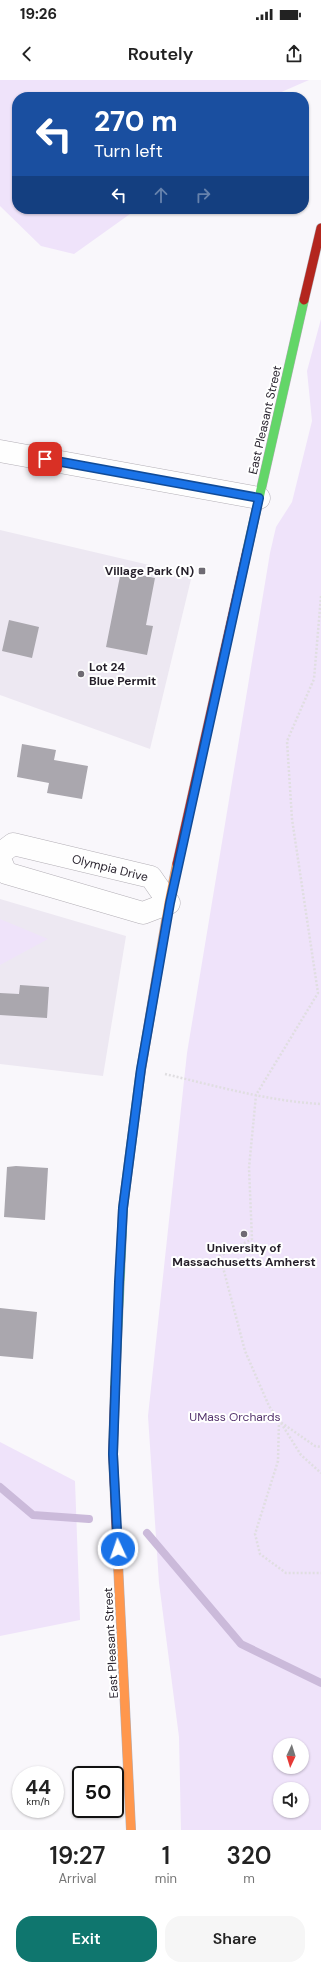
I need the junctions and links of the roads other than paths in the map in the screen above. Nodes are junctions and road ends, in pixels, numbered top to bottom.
1 (321, 228) edge
2 (0, 450) edge
3 (259, 498) junction
4 (0, 854) edge
5 (0, 859) edge
6 (170, 903) junction
7 (132, 1830) edge

1 - 3 main road, East Pleasant Street
2 - 3 street
3 - 6 main road, East Pleasant Street
4 - 6 street, Olympia Drive
5 - 6 street
6 - 7 main road, East Pleasant Street

